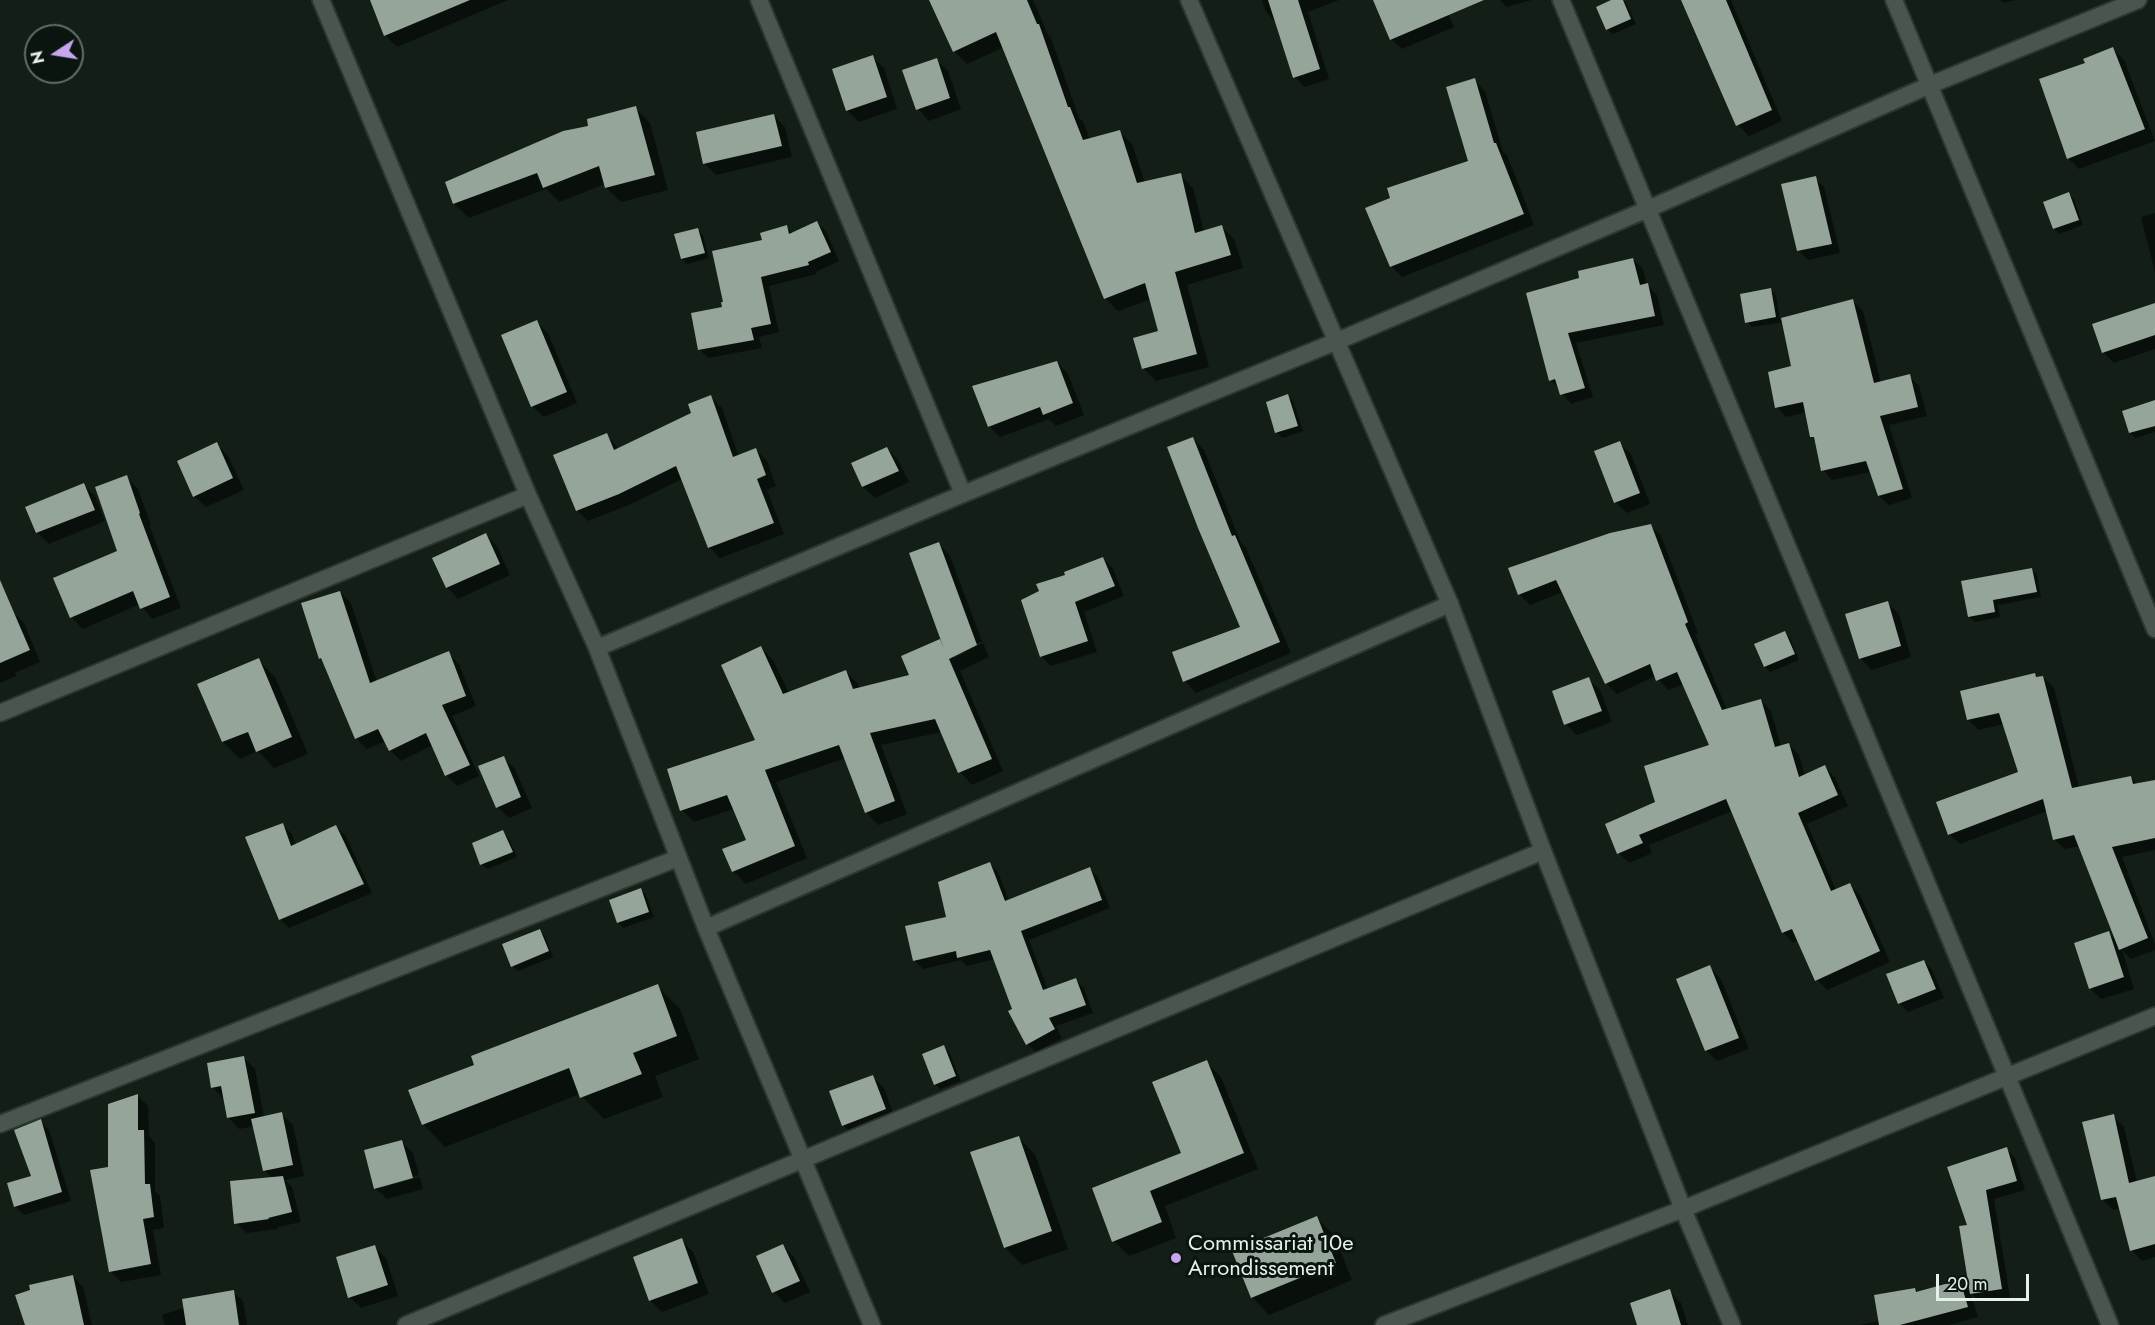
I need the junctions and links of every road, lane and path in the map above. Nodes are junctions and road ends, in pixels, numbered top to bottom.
1 (321, 0) edge
2 (759, 0) edge
3 (1190, 0) edge
4 (1560, 0) edge
5 (1894, 0) edge
6 (2138, 0) edge
7 (1930, 85) junction
8 (1648, 209) junction
9 (1335, 342) junction
10 (963, 494) junction
11 (528, 495) junction
12 (1450, 604) junction
13 (2155, 629) edge
14 (597, 648) junction
15 (0, 713) edge
16 (1543, 851) junction
17 (678, 858) junction
18 (706, 928) junction
19 (2155, 1016) edge
20 (2008, 1077) junction
21 (0, 1124) edge
22 (804, 1160) junction
23 (1683, 1209) junction
24 (406, 1325) edge
25 (872, 1325) edge
26 (1384, 1325) edge
27 (1732, 1325) edge
28 (2110, 1325) edge

1 - 11 street
2 - 10 street
3 - 9 street
4 - 8 street
5 - 7 street
6 - 7 street
7 - 8 street
7 - 13 street
8 - 9 street
8 - 20 street
9 - 10 street
9 - 12 street
10 - 14 street
11 - 14 street
11 - 15 street
12 - 16 street
12 - 18 street
14 - 17 street
16 - 22 street
16 - 23 street
17 - 18 street
17 - 21 street
18 - 22 street
19 - 20 street
20 - 23 street
20 - 28 street
22 - 24 street
22 - 25 street
23 - 26 street
23 - 27 street

